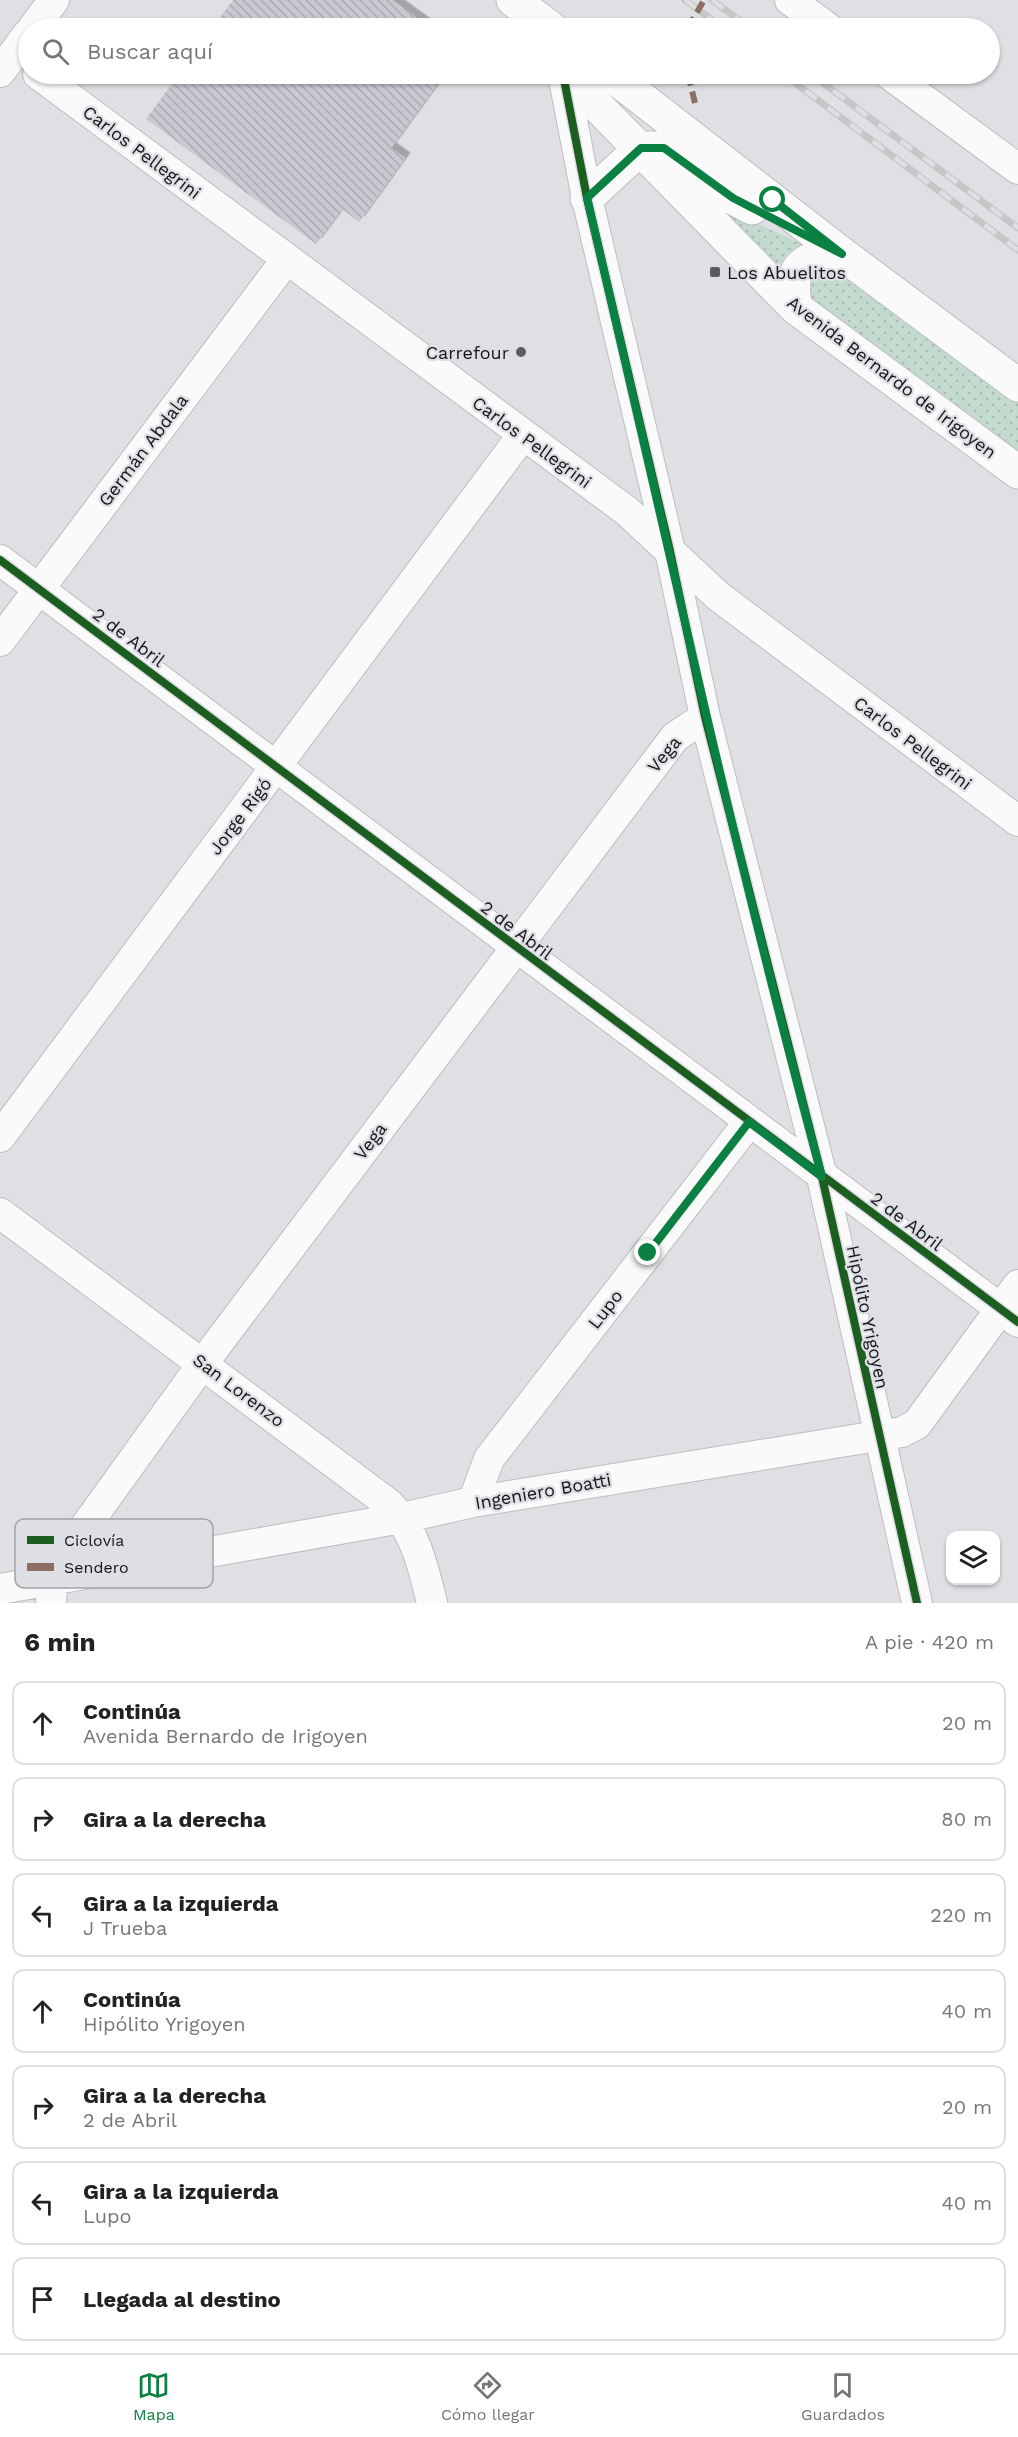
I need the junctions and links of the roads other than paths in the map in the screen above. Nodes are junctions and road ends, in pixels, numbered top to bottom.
1 (54, 0) edge
2 (506, 0) edge
3 (513, 0) edge
4 (790, 0) edge
5 (40, 18) edge
6 (521, 18) edge
7 (537, 18) edge
8 (814, 18) edge
9 (51, 84) edge
10 (567, 84) edge
11 (575, 84) edge
12 (622, 84) edge
13 (903, 84) edge
14 (641, 148) junction
15 (1018, 169) edge
16 (587, 198) junction
17 (842, 254) junction
18 (286, 260) junction
19 (796, 308) junction
20 (1018, 385) edge
21 (522, 436) junction
22 (1018, 472) edge
23 (670, 551) junction
24 (0, 560) edge
25 (39, 589) junction
26 (0, 641) edge
27 (705, 717) junction
28 (277, 767) junction
29 (1018, 821) edge
30 (515, 947) junction
31 (749, 1122) junction
32 (0, 1137) edge
33 (822, 1177) junction
34 (0, 1212) edge
35 (1018, 1285) edge
36 (1009, 1315) edge
37 (203, 1363) junction
38 (879, 1437) junction
39 (473, 1502) junction
40 (402, 1518) junction
41 (91, 1519) edge
42 (213, 1558) edge
43 (71, 1588) edge
44 (0, 1589) edge
45 (52, 1592) edge
46 (432, 1603) edge
47 (917, 1603) edge

1 - 5 street
2 - 6 main road
3 - 7 main road
4 - 8 street
9 - 18 street, Carlos Pellegrini
10 - 16 street, Hipólito Yrigoyen
11 - 14 main road, Avenida Bernardo de Irigoyen
12 - 17 main road
13 - 15 street
14 - 16 main road
14 - 17 main road
14 - 19 main road, Avenida Bernardo de Irigoyen
16 - 23 street, Hipólito Yrigoyen
17 - 19 main road
17 - 20 main road
18 - 21 street, Carlos Pellegrini
18 - 25 street, Germán Abdala
19 - 22 main road, Avenida Bernardo de Irigoyen
21 - 23 street, Carlos Pellegrini
21 - 28 street, Jorge Rigó
23 - 27 street, Hipólito Yrigoyen
23 - 29 street, Carlos Pellegrini
24 - 25 street, 2 de Abril
25 - 26 street, Germán Abdala
25 - 28 street, 2 de Abril
27 - 30 street, Vega
27 - 33 street, Hipólito Yrigoyen
28 - 30 street, 2 de Abril
28 - 32 street, Jorge Rigó
30 - 31 street, 2 de Abril
30 - 37 street, Vega
31 - 33 street, 2 de Abril
31 - 39 street, Lupo
33 - 36 street, 2 de Abril
33 - 38 street, Hipólito Yrigoyen
34 - 37 street, San Lorenzo
35 - 36 street, Ingeniero Boatti
36 - 38 street, Ingeniero Boatti
37 - 40 street, San Lorenzo
37 - 41 street, Vega
38 - 39 street, Ingeniero Boatti
38 - 47 street, Hipólito Yrigoyen
39 - 40 street, Ingeniero Boatti
40 - 42 street, Ingeniero Boatti
40 - 46 street, San Lorenzo
43 - 45 street, Ingeniero Boatti
44 - 45 street, Ingeniero Boatti

